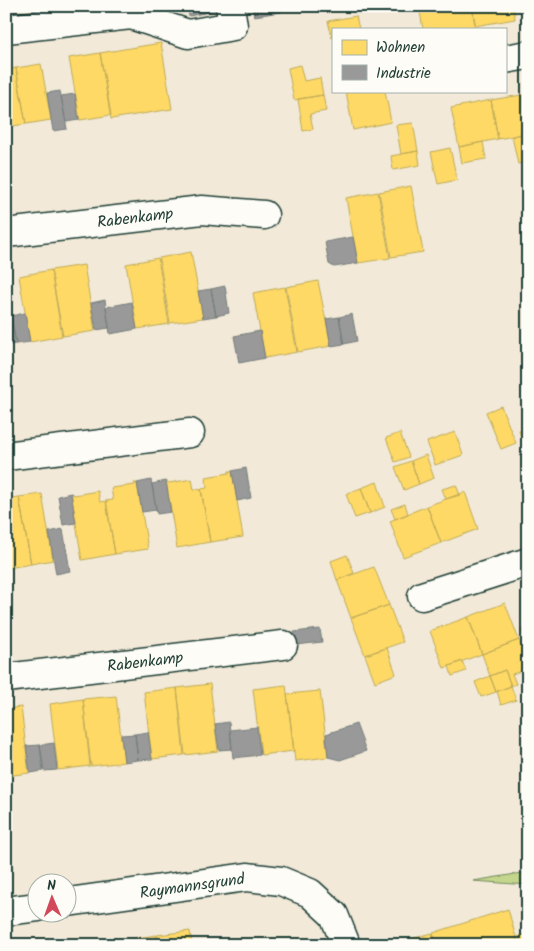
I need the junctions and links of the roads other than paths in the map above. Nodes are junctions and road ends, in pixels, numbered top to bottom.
1 (230, 6) edge
2 (6, 29) edge
3 (528, 55) edge
4 (506, 59) edge
5 (264, 215) dead end
6 (6, 232) edge
7 (190, 434) dead end
8 (6, 456) edge
9 (528, 562) edge
10 (422, 596) dead end
11 (283, 645) dead end
12 (6, 678) edge
13 (78, 901) edge
14 (28, 908) edge
15 (6, 911) edge
16 (346, 945) edge

1 - 2 street
3 - 4 street
5 - 6 street, Rabenkamp
7 - 8 street
9 - 10 street
11 - 12 street, Rabenkamp
13 - 16 street, Raymannsgrund
14 - 15 street

